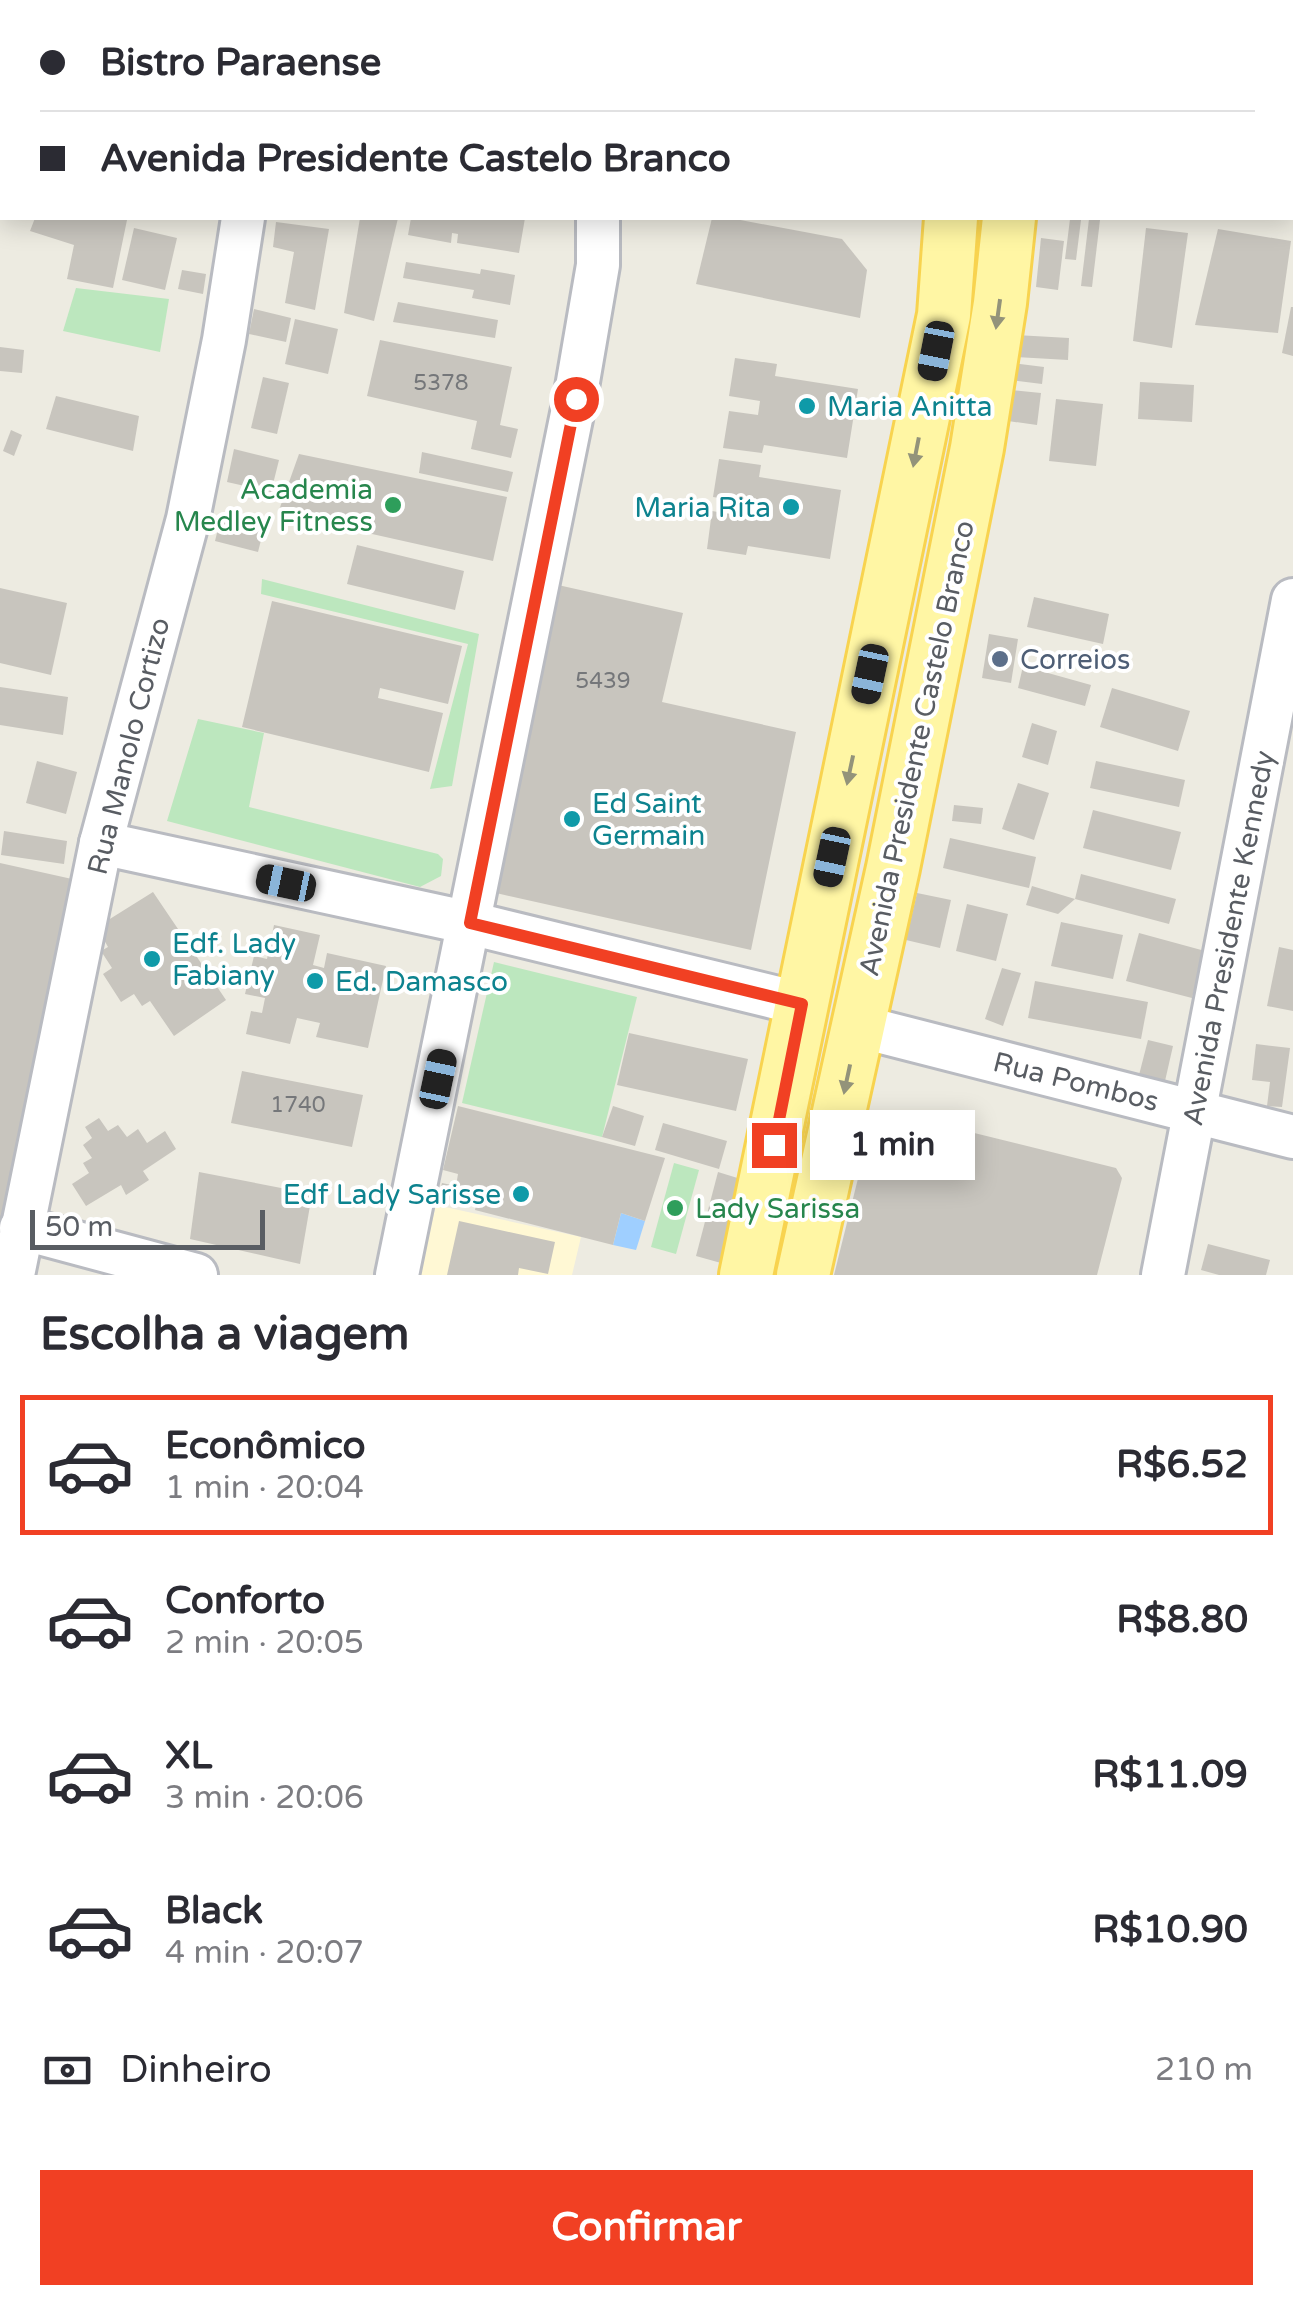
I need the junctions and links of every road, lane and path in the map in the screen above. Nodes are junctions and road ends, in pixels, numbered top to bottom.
1 (243, 220) edge
2 (598, 220) edge
3 (951, 220) edge
4 (1009, 220) edge
5 (1293, 600) edge
6 (101, 843) junction
7 (470, 923) junction
8 (802, 1004) junction
9 (858, 1026) junction
10 (1195, 1112) junction
11 (1293, 1137) edge
12 (20, 1228) junction
13 (749, 1263) edge
14 (804, 1270) edge
15 (12, 1275) edge
16 (196, 1275) edge
17 (397, 1275) edge
18 (1163, 1275) edge

1 - 6 street, Rua Manolo Cortizo
2 - 7 street
3 -> 8 main road
4 -> 9 main road, Avenida Presidente Castelo Branco
5 - 10 street, Avenida Presidente Kennedy
6 - 7 street
6 - 12 street, Rua Manolo Cortizo
7 - 8 street
7 - 17 street
8 - 13 main road
9 - 10 street, Rua Pombos
9 -> 14 main road, Avenida Presidente Castelo Branco
10 - 11 street, Rua Pombos
10 - 18 street, Avenida Presidente Kennedy
12 - 15 street, Rua Manolo Cortizo
12 - 16 street
13 - 14 main road

